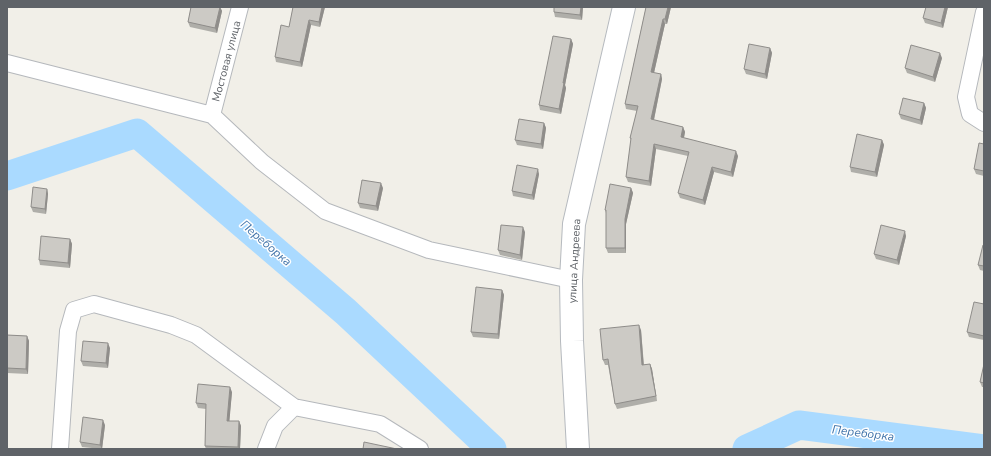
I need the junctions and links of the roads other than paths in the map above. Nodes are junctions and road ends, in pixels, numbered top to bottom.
1 (240, 7) edge
2 (624, 7) edge
3 (984, 12) edge
4 (7, 63) edge
5 (212, 115) junction
6 (984, 123) edge
7 (571, 280) junction
8 (294, 408) junction
9 (60, 449) edge
10 (266, 449) edge
11 (420, 449) edge
12 (578, 449) edge

1 - 5 street, Мостовая улица
2 - 7 main road, улица Андреева
3 - 6 street
4 - 5 street
5 - 7 street
7 - 12 main road, улица Андреева
8 - 9 street
8 - 10 street
8 - 11 street

